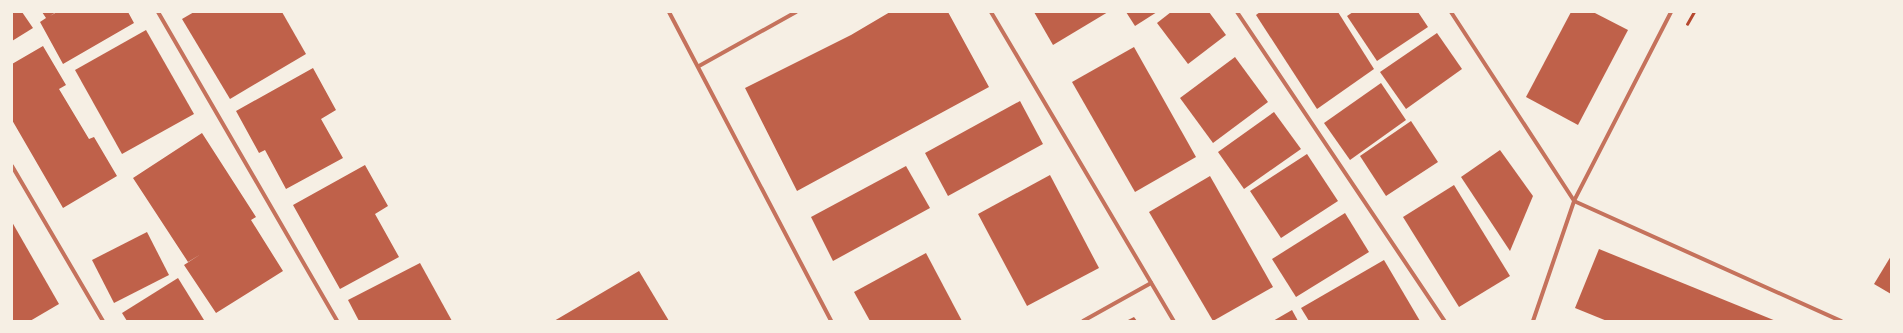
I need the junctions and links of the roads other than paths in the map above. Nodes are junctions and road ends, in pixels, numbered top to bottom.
1 (158, 12) edge
2 (669, 12) edge
3 (796, 12) edge
4 (991, 12) edge
5 (1237, 12) edge
6 (1451, 12) edge
7 (1671, 12) edge
8 (699, 66) junction
9 (12, 166) edge
10 (1574, 201) junction
11 (1151, 283) junction
12 (103, 321) edge
13 (337, 321) edge
14 (831, 321) edge
15 (1083, 321) edge
16 (1174, 321) edge
17 (1445, 321) edge
18 (1533, 321) edge
19 (1841, 321) edge

1 - 13 street
2 - 8 street
3 - 8 street
4 - 11 street
5 - 17 street
6 - 10 street
7 - 10 street
8 - 14 street
9 - 12 street
10 - 18 street
10 - 19 street
11 - 15 street
11 - 16 street

